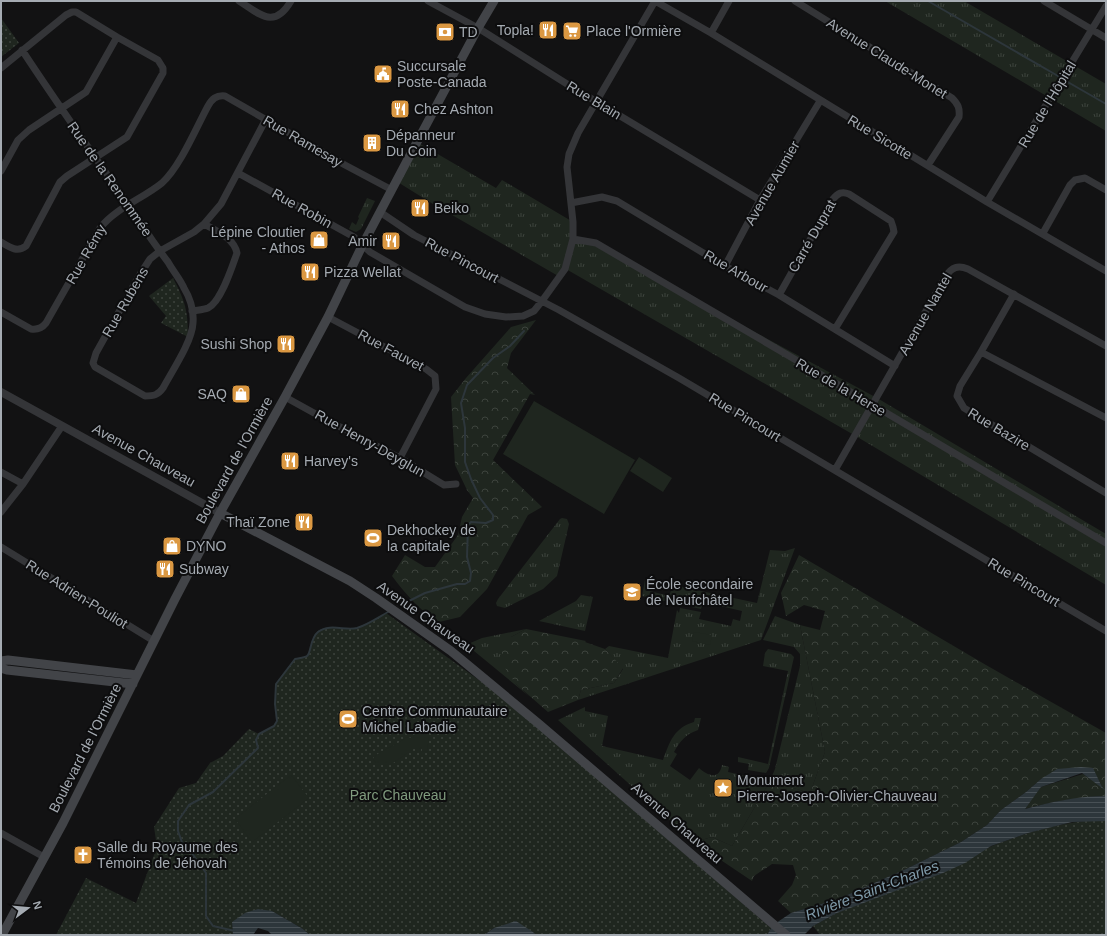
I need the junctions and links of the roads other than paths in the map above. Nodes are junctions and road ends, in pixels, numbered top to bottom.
1 (238, 1) edge
2 (290, 1) edge
3 (428, 1) edge
4 (494, 1) edge
5 (655, 1) edge
6 (729, 1) edge
7 (795, 1) edge
8 (1044, 1) edge
9 (1106, 6) edge
10 (478, 28) junction
11 (1092, 30) junction
12 (711, 33) junction
13 (117, 37) junction
14 (1106, 38) edge
15 (22, 50) junction
16 (1, 68) edge
17 (215, 97) joint
18 (820, 101) junction
19 (596, 102) junction
20 (61, 109) junction
21 (266, 119) junction
22 (96, 157) junction
23 (928, 165) junction
24 (1, 170) edge
25 (238, 172) junction
26 (392, 190) junction
27 (1106, 190) edge
28 (760, 200) junction
29 (987, 202) junction
30 (571, 203) junction
31 (128, 205) junction
32 (380, 212) junction
33 (204, 224) junction
34 (1043, 233) junction
35 (573, 240) junction
36 (1, 242) edge
37 (362, 246) junction
38 (160, 251) junction
39 (725, 266) junction
40 (1106, 271) edge
41 (1014, 294) junction
42 (779, 295) junction
43 (542, 301) junction
44 (192, 311) junction
45 (1, 312) edge
46 (328, 317) junction
47 (835, 329) junction
48 (1106, 346) edge
49 (981, 352) junction
50 (895, 366) junction
51 (1, 392) edge
52 (286, 397) junction
53 (873, 405) junction
54 (1106, 418) edge
55 (62, 426) junction
56 (400, 458) junction
57 (834, 470) junction
58 (1, 472) edge
59 (23, 484) junction
60 (456, 484) dead end
61 (1106, 493) edge
62 (1, 512) edge
63 (220, 513) junction
64 (1106, 543) edge
65 (1, 547) edge
66 (1106, 631) edge
67 (154, 641) junction
68 (1, 661) edge
69 (1, 668) edge
70 (137, 675) junction
71 (133, 684) junction
72 (1, 833) edge
73 (44, 857) junction
74 (2, 935) edge
75 (786, 935) edge

1 - 2 street
3 - 10 street, Rue Blain
4 - 10 main road, Boulevard de l'Ormière
5 - 12 street, Rue Sicotte
5 - 19 street, Rue Robin
6 - 12 street
7 - 23 street, Avenue Claude-Monet
8 - 11 street
9 - 11 street, Rue de l'Hôpital
10 - 19 street, Rue Blain
10 - 26 main road, Boulevard de l'Ormière
11 - 14 street
11 - 29 street, Rue de l'Hôpital
12 - 18 street, Rue Sicotte
13 - 15 street
13 - 20 street
13 - 22 street
15 - 16 street
15 - 20 street, Rue de la Renommée
17 - 21 street, Rue Ramesay
17 - 31 street, Rue Rémy
18 - 23 street, Rue Sicotte
18 - 28 street, Avenue Aumier
19 - 28 street, Rue Blain
19 - 30 street, Rue Robin
20 - 22 street, Rue de la Renommée
20 - 24 street
21 - 25 street, Rue Rubens
21 - 26 street, Rue Ramesay
22 - 31 street, Rue de la Renommée
22 - 36 street
23 - 29 street, Rue Sicotte
25 - 33 street, Rue Rubens
25 - 37 street, Rue Robin
26 - 32 main road, Boulevard de l'Ormière
27 - 34 street
28 - 39 street, Avenue Aumier
29 - 34 street, Rue Sicotte
30 - 35 street, Rue Robin
30 - 39 street, Rue Arbour
31 - 38 street, Rue de la Renommée
31 - 45 street, Rue Rémy
32 - 37 main road, Boulevard de l'Ormière
32 - 43 street, Rue Pincourt
33 - 38 street, Rue Rubens
33 - 44 street
34 - 40 street, Rue Sicotte
35 - 43 street, Rue Robin
35 - 53 street, Rue de la Herse
37 - 43 street, Rue Robin
37 - 46 main road, Boulevard de l'Ormière
38 - 44 street, Rue de la Renommée
38 - 44 street, Rue Rubens
39 - 42 street, Rue Arbour
41 - 48 street, Avenue Nantel
41 - 49 street, Rue Bazire
41 - 50 street, Avenue Nantel
42 - 47 street, Rue Arbour
42 - 47 street, Carré Duprat
43 - 57 street, Rue Pincourt
46 - 52 main road, Boulevard de l'Ormière
46 - 56 street, Rue Fauvet
47 - 50 street, Rue Arbour
49 - 54 street
49 - 61 street, Rue Bazire
50 - 53 street, Avenue Nantel
51 - 55 street, Avenue Chauveau
52 - 56 street, Rue Henry-Deyglun
52 - 63 main road, Boulevard de l'Ormière
53 - 57 street, Avenue Nantel
53 - 64 street, Rue de la Herse
55 - 59 street
55 - 63 street, Avenue Chauveau
56 - 60 street, Rue Henry-Deyglun
57 - 66 street, Rue Pincourt
58 - 59 street
59 - 62 street
63 - 67 main road, Boulevard de l'Ormière
63 - 75 main road, Avenue Chauveau
65 - 67 street, Rue Adrien-Pouliot
67 - 70 main road, Boulevard de l'Ormière
68 - 70 main road
69 - 71 main road
70 - 71 main road, Boulevard de l'Ormière
71 - 73 main road, Boulevard de l'Ormière
72 - 73 street
73 - 74 main road, Boulevard de l'Ormière

